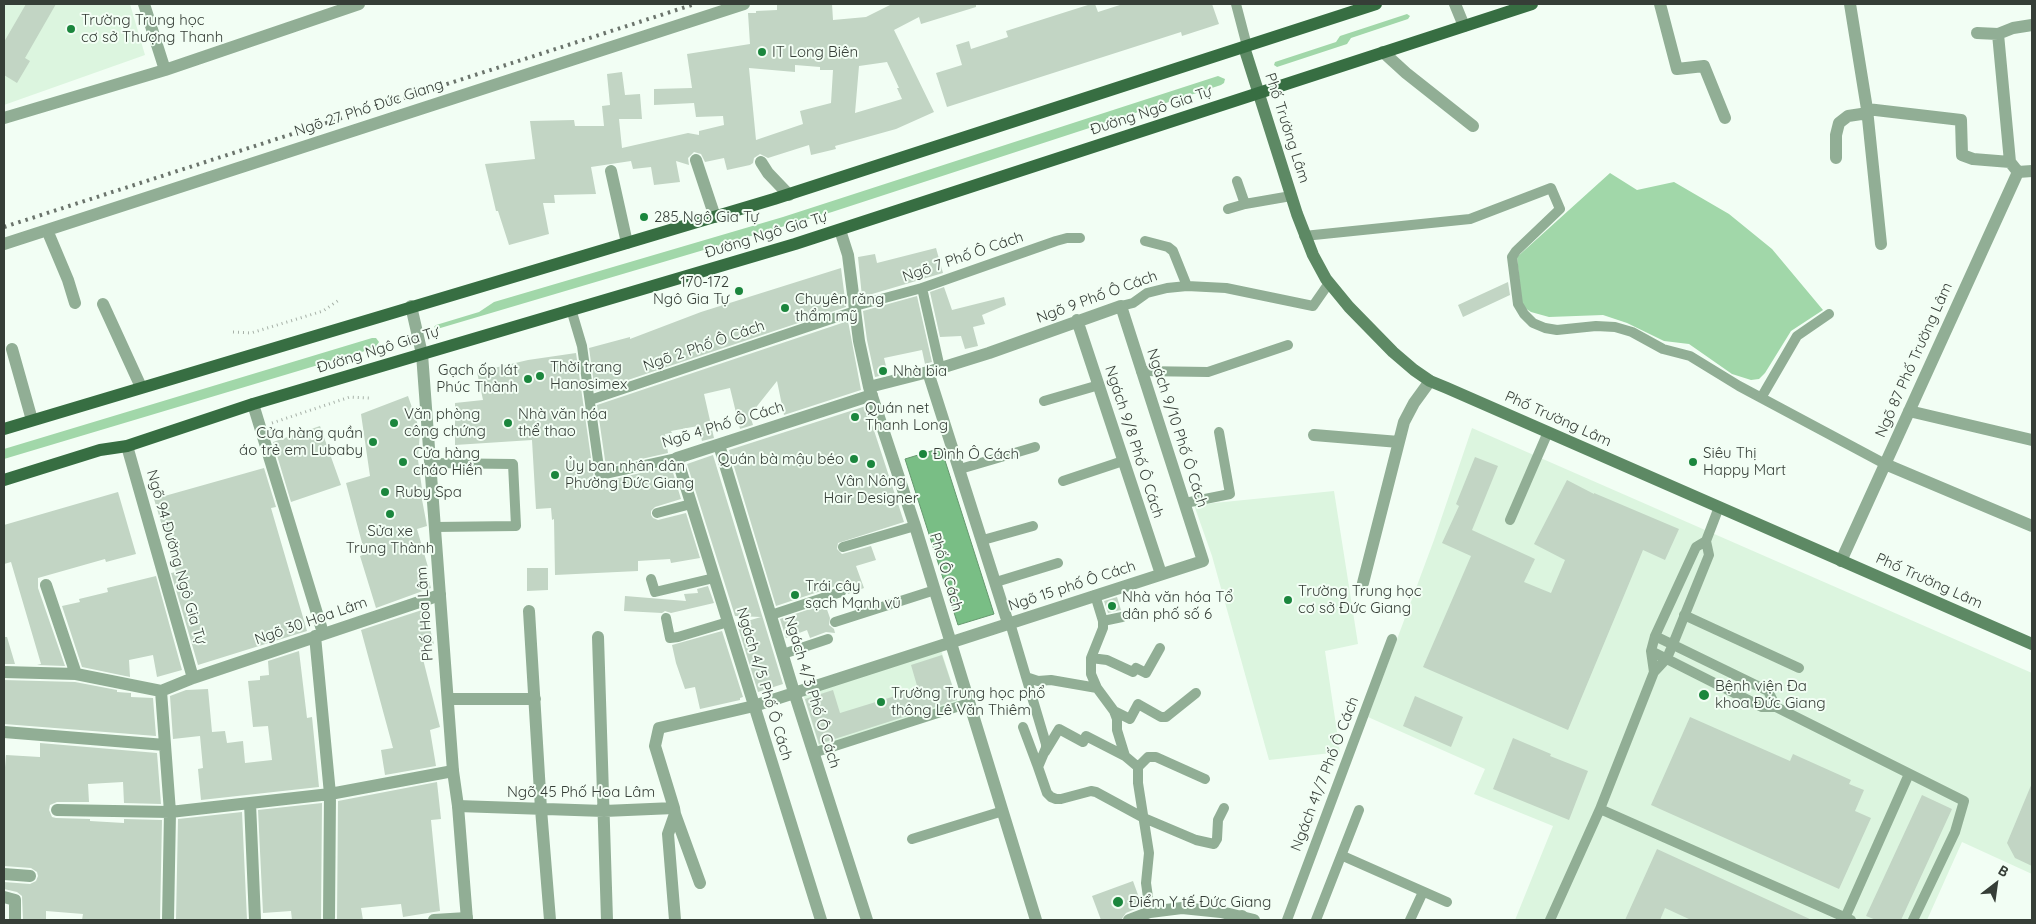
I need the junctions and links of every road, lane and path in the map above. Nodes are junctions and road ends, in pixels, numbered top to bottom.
1 (144, 4) edge
2 (360, 4) edge
3 (744, 4) edge
4 (1236, 4) edge
5 (1376, 4) edge
6 (1455, 4) edge
7 (1532, 4) edge
8 (1660, 4) edge
9 (1850, 4) edge
10 (2032, 25) edge
11 (1464, 26) junction
12 (1977, 33) dead end
13 (1998, 34) junction
14 (1245, 47) junction
15 (1383, 52) junction
16 (165, 70) junction
17 (1259, 93) junction
18 (1868, 111) junction
19 (4, 118) edge
20 (1725, 118) dead end
21 (1473, 126) dead end
22 (1836, 158) dead end
23 (696, 160) dead end
24 (761, 162) dead end
25 (2010, 162) junction
26 (611, 170) dead end
27 (2018, 172) junction
28 (2032, 172) edge
29 (1237, 181) dead end
30 (790, 195) junction
31 (1291, 196) junction
32 (1245, 204) junction
33 (1228, 209) dead end
34 (715, 217) junction
35 (47, 230) junction
36 (840, 230) junction
37 (1304, 236) junction
38 (1080, 238) dead end
39 (1145, 241) dead end
40 (628, 243) junction
41 (4, 244) edge
42 (1881, 244) dead end
43 (1329, 283) junction
44 (1187, 286) junction
45 (922, 288) junction
46 (339, 300) dead end
47 (75, 303) dead end
48 (103, 304) dead end
49 (412, 306) junction
50 (1120, 306) junction
51 (855, 308) junction
52 (571, 310) junction
53 (1829, 314) dead end
54 (1077, 320) junction
55 (233, 332) dead end
56 (1288, 345) dead end
57 (12, 349) dead end
58 (422, 354) junction
59 (934, 370) junction
60 (1142, 371) junction
61 (1430, 381) junction
62 (1098, 385) junction
63 (141, 387) junction
64 (871, 391) junction
65 (370, 398) dead end
66 (1761, 398) junction
67 (590, 400) junction
68 (1044, 402) dead end
69 (253, 404) junction
70 (1909, 411) junction
71 (32, 420) junction
72 (269, 425) dead end
73 (4, 429) edge
74 (1219, 432) dead end
75 (1548, 432) junction
76 (1314, 435) dead end
77 (2032, 440) edge
78 (1399, 442) junction
79 (719, 445) junction
80 (127, 446) junction
81 (1035, 447) dead end
82 (677, 458) junction
83 (1123, 461) junction
84 (430, 463) junction
85 (1885, 464) junction
86 (960, 469) junction
87 (4, 480) edge
88 (1063, 481) dead end
89 (1184, 503) junction
90 (691, 504) junction
91 (1719, 507) junction
92 (656, 513) dead end
93 (1510, 520) dead end
94 (915, 526) junction
95 (1034, 526) dead end
96 (2032, 526) edge
97 (435, 527) junction
98 (982, 540) junction
99 (1706, 541) junction
100 (843, 547) dead end
101 (1203, 560) joint
102 (1841, 561) junction
103 (1058, 562) dead end
104 (1160, 574) junction
105 (714, 578) junction
106 (652, 579) dead end
107 (996, 582) junction
108 (1364, 583) dead end
109 (46, 585) dead end
110 (935, 590) junction
111 (841, 592) dead end
112 (440, 595) junction
113 (1095, 595) junction
114 (529, 611) dead end
115 (771, 615) junction
116 (1684, 615) junction
117 (1122, 617) dead end
118 (666, 618) dead end
119 (1103, 621) junction
120 (728, 622) junction
121 (835, 622) dead end
122 (1009, 623) junction
123 (319, 635) junction
124 (1655, 636) junction
125 (598, 637) dead end
126 (828, 638) dead end
127 (1392, 638) dead end
128 (950, 642) junction
129 (1673, 644) junction
130 (2032, 644) edge
131 (1160, 648) dead end
132 (1651, 651) junction
133 (782, 654) junction
134 (1091, 658) junction
135 (1667, 658) junction
136 (1799, 668) dead end
137 (4, 672) edge
138 (1654, 672) junction
139 (76, 674) junction
140 (1026, 677) junction
141 (192, 678) junction
142 (1097, 688) junction
143 (161, 691) junction
144 (794, 692) junction
145 (1196, 694) dead end
146 (448, 699) junction
147 (535, 700) junction
148 (969, 703) junction
149 (754, 706) junction
150 (1776, 707) junction
151 (1114, 710) junction
152 (1024, 727) dead end
153 (4, 732) edge
154 (165, 746) junction
155 (813, 753) junction
156 (1045, 753) junction
157 (1125, 756) junction
158 (1038, 767) junction
159 (1138, 767) junction
160 (453, 771) junction
161 (1909, 774) junction
162 (1205, 779) dead end
163 (330, 794) junction
164 (250, 803) junction
165 (458, 806) junction
166 (1224, 808) dead end
167 (541, 809) junction
168 (57, 810) dead end
169 (1359, 810) dead end
170 (1600, 810) junction
171 (604, 811) junction
172 (674, 811) junction
173 (1003, 811) junction
174 (170, 812) junction
175 (1144, 818) junction
176 (912, 839) dead end
177 (1343, 856) junction
178 (4, 874) edge
179 (30, 876) dead end
180 (700, 883) dead end
181 (1423, 892) junction
182 (4, 897) edge
183 (1448, 902) dead end
184 (1150, 912) junction
185 (329, 918) dead end
186 (1242, 918) edge
187 (467, 919) edge
188 (1846, 919) edge
189 (15, 920) edge
190 (168, 920) edge
191 (255, 920) edge
192 (434, 920) edge
193 (550, 920) edge
194 (606, 920) edge
195 (675, 920) edge
196 (821, 920) edge
197 (867, 920) edge
198 (1036, 920) edge
199 (1129, 920) edge
200 (1254, 920) edge
201 (1287, 920) edge
202 (1316, 920) edge
203 (1410, 920) edge
204 (1550, 920) edge
205 (1913, 920) edge

1 - 16 street
2 - 16 street
3 - 35 street, Ngõ 27 Phố Đức Giang
4 - 14 lane
5 - 14 main road
6 - 11 street
7 - 11 main road, Đường Ngô Gia Tự
8 - 20 street
9 - 18 street
10 - 13 street
11 - 15 main road, Đường Ngô Gia Tự
12 - 13 street
13 - 25 street
14 - 17 main road, Phố Trường Lâm
14 - 30 main road
15 - 17 main road, Đường Ngô Gia Tự
15 - 21 street
16 - 19 street
17 - 31 main road, Phố Trường Lâm
17 - 36 main road, Đường Ngô Gia Tự
18 - 22 street
18 - 25 street
18 - 42 street
23 - 34 street
24 - 30 street
25 - 27 street
26 - 40 street
27 - 28 street
27 - 70 street, Ngõ 87 Phố Trường Lâm
29 - 32 lane
30 - 34 main road
31 - 32 lane
31 - 37 main road, Phố Trường Lâm
32 - 33 lane
34 - 40 main road
35 - 41 street, Ngõ 27 Phố Đức Giang
35 - 47 street
36 - 51 street, Phố Ô Cách
36 - 52 main road, Đường Ngô Gia Tự
37 - 43 main road, Phố Trường Lâm
37 - 66 lane
38 - 45 lane, Ngõ 7 Phố Ô Cách
39 - 44 lane
40 - 49 main road
43 - 44 lane, Ngõ 9 Phố Ô Cách
43 - 61 main road, Phố Trường Lâm
44 - 50 lane, Ngõ 9 Phố Ô Cách
45 - 51 lane, Ngõ 7 Phố Ô Cách
45 - 59 lane
46 - 55 path
48 - 63 street
49 - 58 street, Phố Hoa Lâm
49 - 63 main road
50 - 54 street, Ngõ 9 Phố Ô Cách
50 - 60 street, Ngách 9/10 Phố Ô Cách
51 - 64 street, Phố Ô Cách
51 - 67 lane, Ngõ 2 Phố Ô Cách
52 - 58 main road, Đường Ngô Gia Tự
52 - 67 lane, Ngõ 4 Phố Ô Cách
53 - 66 lane
54 - 59 street, Ngõ 9 Phố Ô Cách
54 - 62 street, Ngách 9/8 Phố Ô Cách
56 - 60 lane
57 - 71 street
58 - 69 main road, Đường Ngô Gia Tự
58 - 84 street, Phố Hoa Lâm
59 - 64 street, Ngõ 9 Phố Ô Cách
59 - 86 street
60 - 89 street, Ngách 9/10 Phố Ô Cách
61 - 75 main road, Phố Trường Lâm
61 - 78 street
62 - 68 lane
62 - 83 street, Ngách 9/8 Phố Ô Cách
63 - 71 main road
64 - 79 street, Ngõ 4 Phố Ô Cách
64 - 94 street, Phố Ô Cách
65 - 72 path
66 - 85 lane
67 - 82 lane, Ngõ 4 Phố Ô Cách
69 - 80 main road, Đường Ngô Gia Tự
69 - 123 street
70 - 77 street
70 - 85 street, Ngõ 87 Phố Trường Lâm
71 - 73 main road
74 - 89 lane
75 - 91 main road, Phố Trường Lâm
75 - 93 lane
76 - 78 street
78 - 108 street
79 - 82 street, Ngõ 4 Phố Ô Cách
79 - 115 street, Ngách 4/3 Phố Ô Cách
80 - 87 main road, Đường Ngô Gia Tự
80 - 141 street, Ngõ 94 Đường Ngô Gia Tự
81 - 86 lane
82 - 90 street, Ngách 4/5 Phố Ô Cách
83 - 88 lane
83 - 104 street, Ngách 9/8 Phố Ô Cách
84 - 97 street, Phố Hoa Lâm
84 - 97 lane
85 - 96 street
85 - 102 street, Ngõ 87 Phố Trường Lâm
86 - 98 street
89 - 101 street, Ngách 9/10 Phố Ô Cách
90 - 92 lane
90 - 105 street, Ngách 4/5 Phố Ô Cách
91 - 99 lane
91 - 102 main road, Phố Trường Lâm
94 - 100 lane
94 - 110 street, Phố Ô Cách
95 - 98 lane
97 - 112 street, Phố Hoa Lâm
98 - 107 street
99 - 116 lane
99 - 124 lane
101 - 104 street, Ngõ 15 phố Ô Cách
102 - 130 main road, Phố Trường Lâm
103 - 107 lane
104 - 113 street, Ngõ 15 phố Ô Cách
105 - 106 lane
105 - 120 street, Ngách 4/5 Phố Ô Cách
107 - 122 street
109 - 139 street
110 - 121 lane
110 - 128 street, Phố Ô Cách
111 - 115 lane
112 - 123 street, Ngõ 30 Hoa Lâm
112 - 146 street, Phố Hoa Lâm
113 - 119 lane
113 - 122 street, Ngõ 15 phố Ô Cách
114 - 147 street
115 - 133 street, Ngách 4/3 Phố Ô Cách
116 - 129 lane
116 - 136 lane
117 - 119 lane
118 - 120 lane
119 - 134 lane
120 - 149 street, Ngách 4/5 Phố Ô Cách
122 - 128 street, Ngõ 15 phố Ô Cách
122 - 140 lane
123 - 141 street, Ngõ 30 Hoa Lâm
123 - 163 street
124 - 129 lane
124 - 132 lane
125 - 171 street
126 - 133 lane
127 - 201 lane, Ngách 41/7 Phố Ô Cách
128 - 144 street, Ngõ 15 phố Ô Cách
128 - 148 street, Phố Ô Cách
129 - 135 lane
129 - 150 lane
131 - 134 lane
132 - 135 lane
132 - 138 lane
133 - 144 street, Ngách 4/3 Phố Ô Cách
134 - 142 lane
135 - 138 lane
135 - 150 lane
137 - 139 street
138 - 170 lane
139 - 143 street
140 - 142 lane
140 - 156 lane
141 - 143 street, Ngõ 30 Hoa Lâm
142 - 151 lane
143 - 154 street
144 - 149 street, Ngõ 15 phố Ô Cách
144 - 155 street, Ngách 4/3 Phố Ô Cách
145 - 151 lane
146 - 147 street
146 - 160 street, Phố Hoa Lâm
147 - 167 street
148 - 155 lane
148 - 173 street, Phố Ô Cách
149 - 172 street, Ngõ 45 Phố Hoa Lâm
149 - 196 street, Ngách 4/5 Phố Ô Cách
150 - 161 lane
151 - 157 lane
152 - 158 lane
153 - 154 street
154 - 174 street
155 - 197 street, Ngách 4/3 Phố Ô Cách
156 - 157 lane
156 - 158 lane
157 - 159 lane
158 - 175 lane
159 - 162 lane
159 - 175 lane
160 - 163 street
160 - 165 street, Phố Hoa Lâm
161 - 188 lane
161 - 205 lane
163 - 164 street
163 - 185 street
164 - 174 street
164 - 191 street
165 - 167 street, Ngõ 45 Phố Hoa Lâm
165 - 187 street, Phố Hoa Lâm
166 - 175 lane
167 - 171 street, Ngõ 45 Phố Hoa Lâm
167 - 193 street
168 - 174 street
169 - 177 lane
170 - 188 lane
170 - 204 lane
171 - 172 street, Ngõ 45 Phố Hoa Lâm
171 - 194 street
172 - 180 street
172 - 195 street
173 - 176 lane
173 - 198 street, Phố Ô Cách
174 - 190 street
175 - 184 lane
177 - 181 lane
177 - 202 lane
178 - 179 street
181 - 183 lane
181 - 203 lane
182 - 189 street
184 - 186 street
184 - 199 street
186 - 200 street
187 - 192 street

